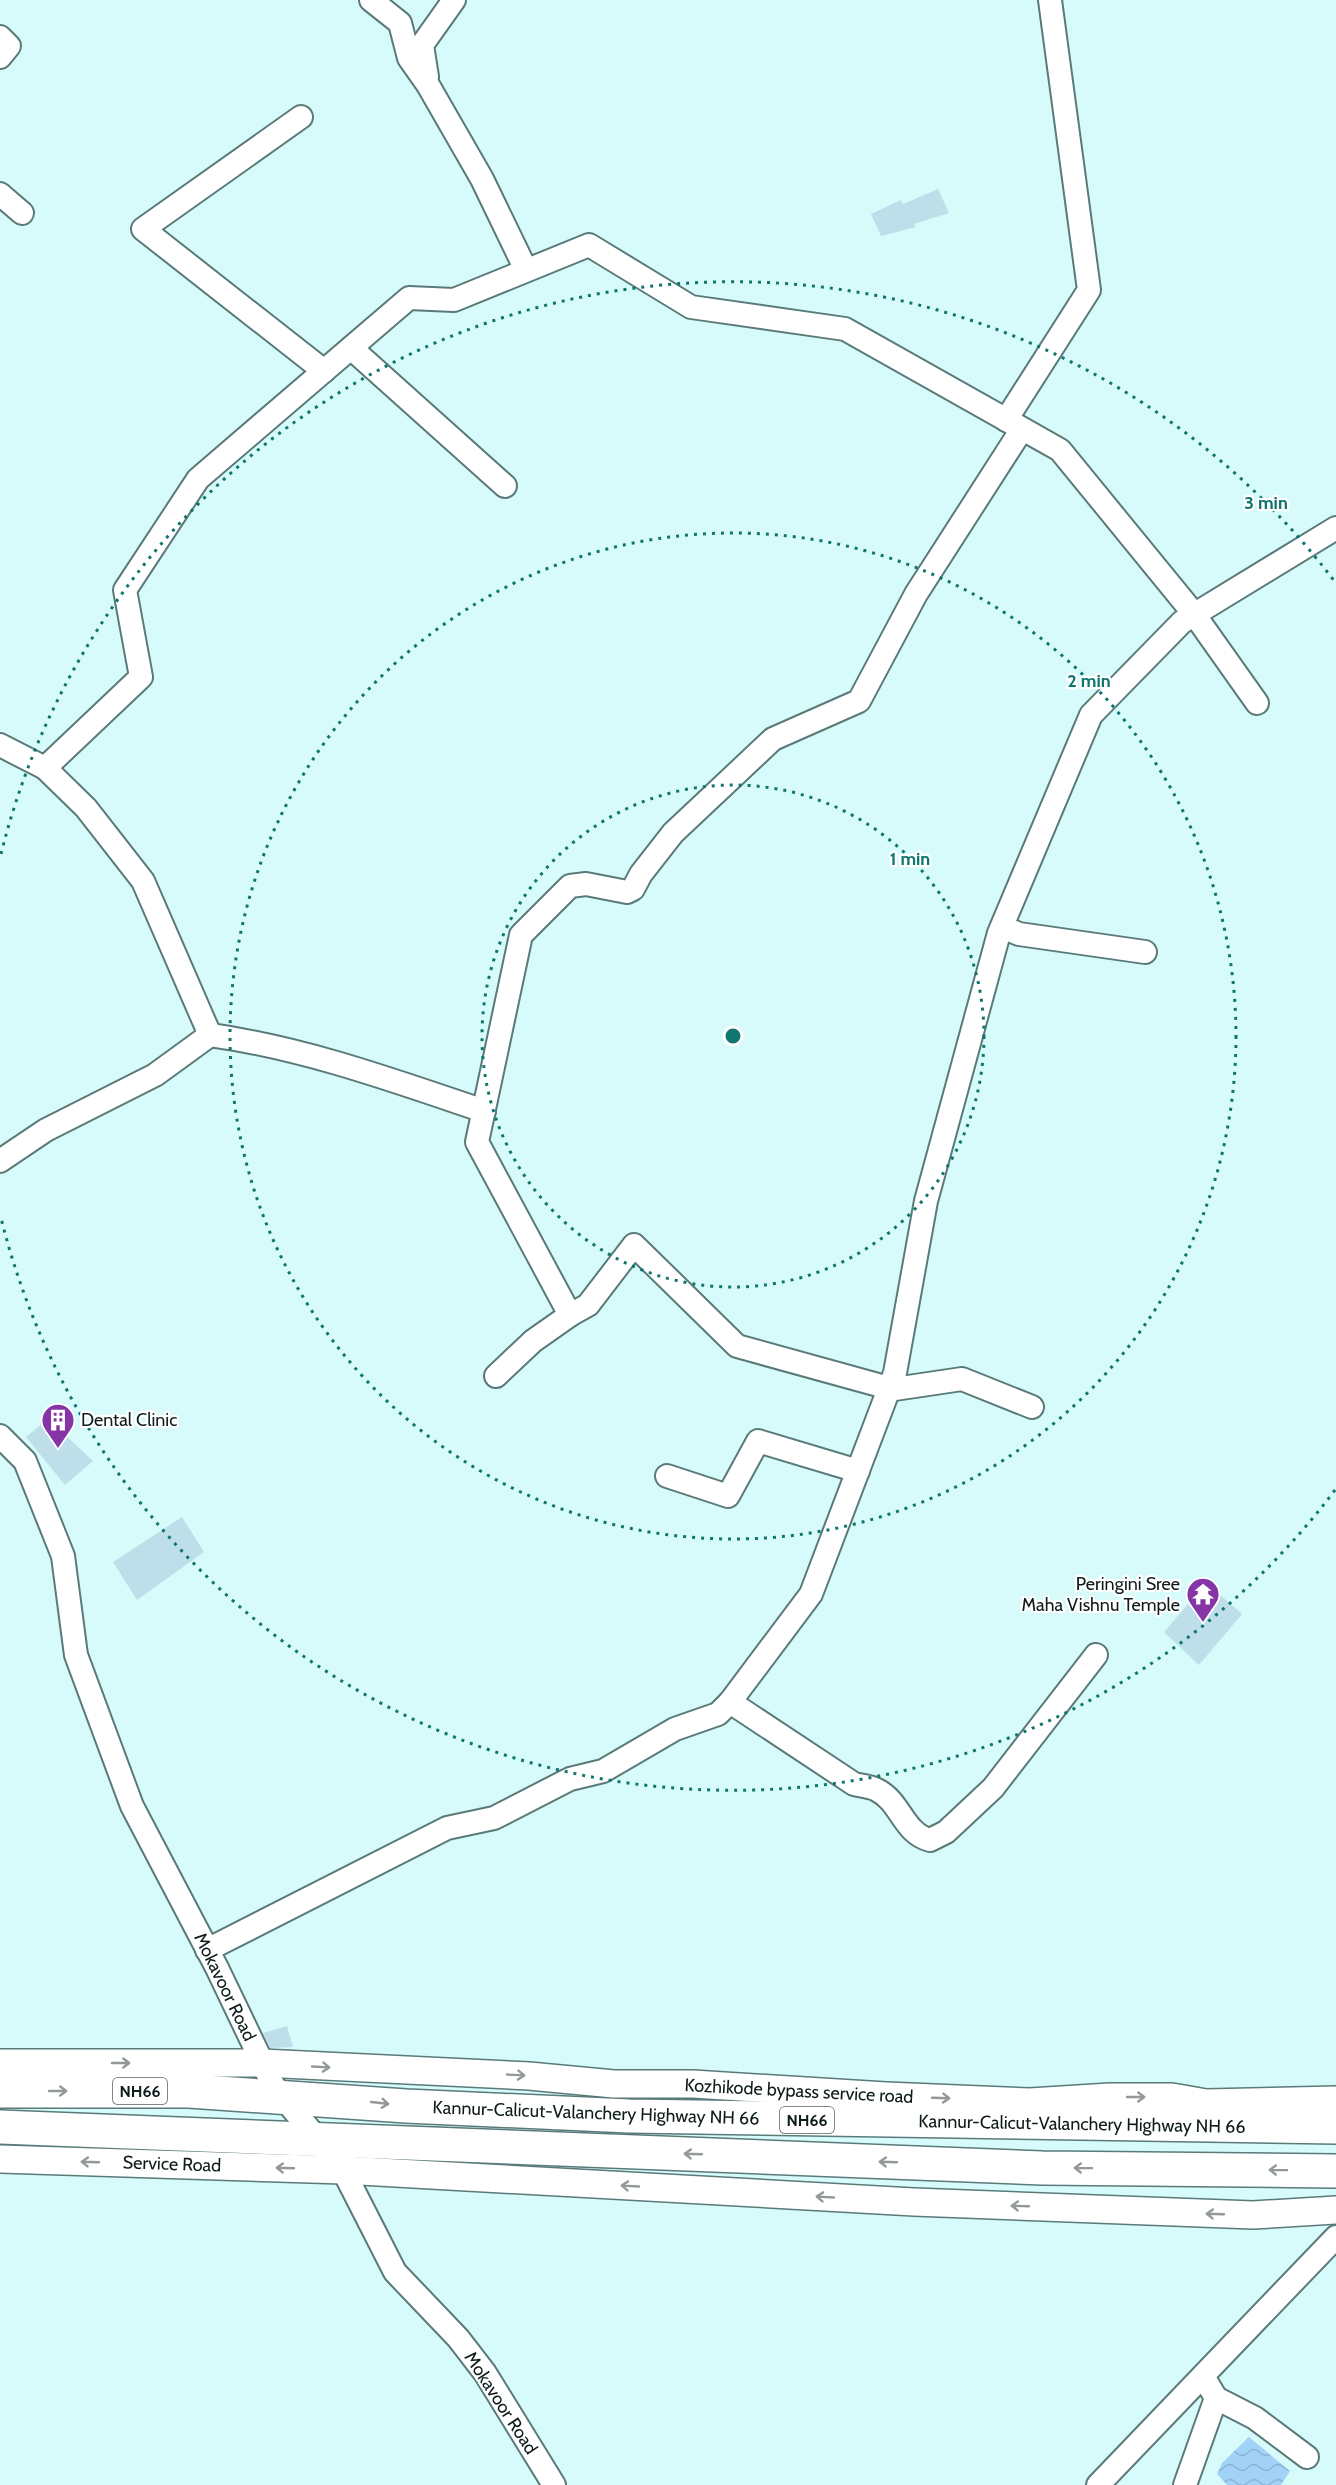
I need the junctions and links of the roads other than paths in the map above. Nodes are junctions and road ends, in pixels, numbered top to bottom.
1 (370, 0) edge
2 (454, 0) edge
3 (1050, 0) edge
4 (0, 37) edge
5 (0, 57) edge
6 (428, 85) junction
7 (301, 117) dead end
8 (0, 194) edge
9 (22, 213) dead end
10 (526, 270) junction
11 (351, 348) junction
12 (324, 371) junction
13 (1014, 424) junction
14 (505, 486) dead end
15 (1336, 528) edge
16 (1194, 614) junction
17 (1257, 703) dead end
18 (0, 745) edge
19 (45, 768) junction
20 (1002, 927) junction
21 (1145, 952) dead end
22 (210, 1035) junction
23 (484, 1111) junction
24 (0, 1161) edge
25 (570, 1315) junction
26 (496, 1376) dead end
27 (889, 1389) junction
28 (1032, 1407) dead end
29 (0, 1436) edge
30 (858, 1471) junction
31 (667, 1476) dead end
32 (1096, 1654) dead end
33 (730, 1702) junction
34 (207, 1950) junction
35 (0, 2063) edge
36 (262, 2063) junction
37 (0, 2091) edge
38 (279, 2096) junction
39 (1336, 2100) edge
40 (0, 2127) edge
41 (1336, 2127) edge
42 (320, 2140) junction
43 (0, 2159) edge
44 (343, 2170) junction
45 (1336, 2171) edge
46 (1336, 2210) edge
47 (1336, 2237) edge
48 (1203, 2376) junction
49 (1216, 2398) junction
50 (1307, 2457) dead end
51 (554, 2485) edge
52 (1098, 2485) edge
53 (1185, 2485) edge

1 - 6 street
2 - 6 street
3 - 13 street
4 - 5 street
6 - 10 street
7 - 12 street
8 - 9 street
10 - 11 street
10 - 13 street
11 - 12 street
11 - 14 street
12 - 19 street
13 - 16 street
13 - 23 street
15 - 16 street
16 - 17 street
16 - 20 street
18 - 19 street
19 - 22 street
20 - 21 street
20 - 27 street
22 - 23 street
22 - 24 street
23 - 25 street
25 - 26 street
25 - 27 street
27 - 28 street
27 - 30 street
29 - 34 street, Mokavoor Road
30 - 31 street
30 - 33 street
32 - 33 street
33 - 34 street
34 - 36 street, Mokavoor Road
35 -> 36 street, Kozhikode bypass service road
36 - 38 street, Mokavoor Road
36 -> 39 street, Kozhikode bypass service road
37 -> 38 highway, Kannur-Calicut-Valanchery Highway NH 66 / NH66
38 -> 41 highway, Kannur-Calicut-Valanchery Highway NH 66 / NH66
38 - 42 street, Mokavoor Road
40 - 42 highway
42 - 44 street, Mokavoor Road
45 -> 42 highway
44 -> 43 street, Service Road
46 -> 44 street, Service Road
44 - 51 street, Mokavoor Road
47 - 48 street
48 - 49 street
48 - 52 street
49 - 50 street
49 - 53 street

